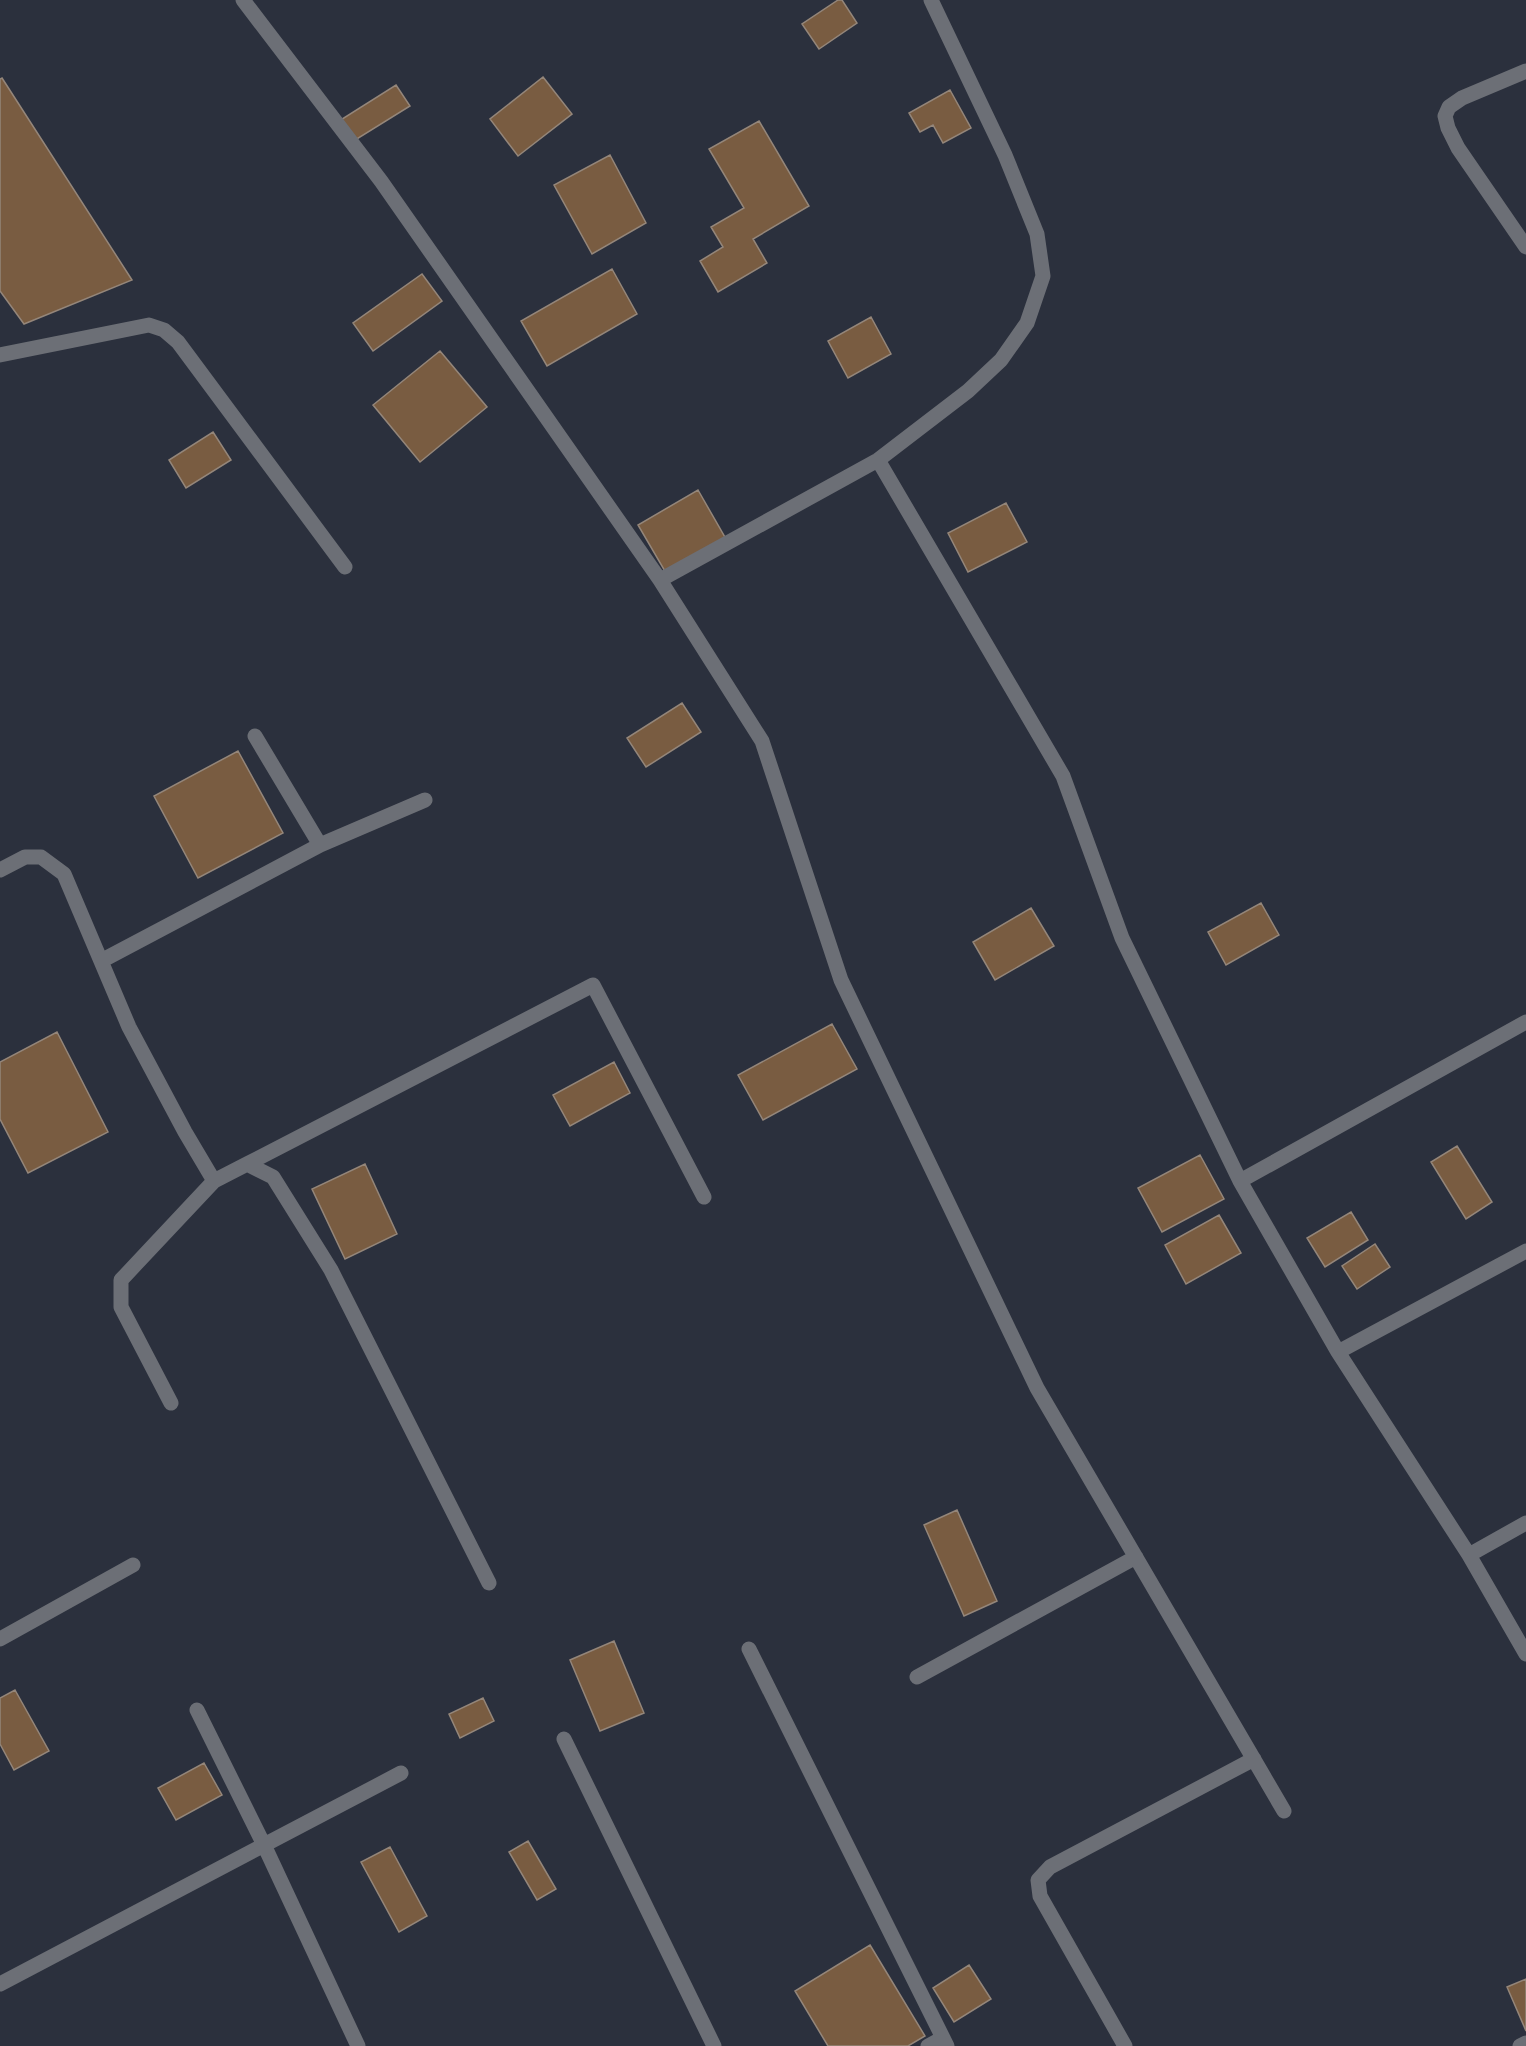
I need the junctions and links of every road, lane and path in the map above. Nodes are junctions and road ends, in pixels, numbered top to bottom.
1 (243, 0) edge
2 (933, 4) edge
3 (1526, 71) edge
4 (1526, 247) edge
5 (0, 355) edge
6 (878, 460) junction
7 (345, 567) dead end
8 (660, 580) junction
9 (255, 736) dead end
10 (424, 800) dead end
11 (320, 845) junction
12 (0, 870) edge
13 (101, 961) junction
14 (1526, 1022) edge
15 (248, 1164) junction
16 (214, 1181) junction
17 (1240, 1181) junction
18 (704, 1197) dead end
19 (1526, 1251) edge
20 (1338, 1352) junction
21 (171, 1403) dead end
22 (1526, 1523) edge
23 (1469, 1556) junction
24 (1136, 1557) junction
25 (133, 1565) dead end
26 (489, 1583) dead end
27 (0, 1639) edge
28 (749, 1649) dead end
29 (1526, 1654) edge
30 (917, 1677) dead end
31 (197, 1710) dead end
32 (564, 1739) dead end
33 (1254, 1759) junction
34 (401, 1773) dead end
35 (1284, 1811) dead end
36 (264, 1845) junction
37 (0, 1984) edge
38 (945, 2042) edge
39 (1526, 2043) edge
40 (358, 2046) edge
41 (714, 2046) edge
42 (928, 2046) edge
43 (1125, 2046) edge
44 (1520, 2046) edge

1 - 8 street
2 - 6 street
3 - 4 street
5 - 7 street
6 - 8 street
6 - 17 street
8 - 24 street
9 - 11 street
10 - 11 street
11 - 13 street
12 - 13 street
13 - 16 street
14 - 17 street
15 - 16 street
15 - 18 street
15 - 26 street
16 - 21 street
17 - 20 street
19 - 20 street
20 - 23 street
22 - 23 street
23 - 29 street
24 - 30 street
24 - 33 street
25 - 27 street
28 - 38 street
31 - 36 street
32 - 41 street
33 - 35 street
33 - 43 street
34 - 36 street
36 - 37 street
36 - 40 street
38 - 42 street
39 - 44 street

